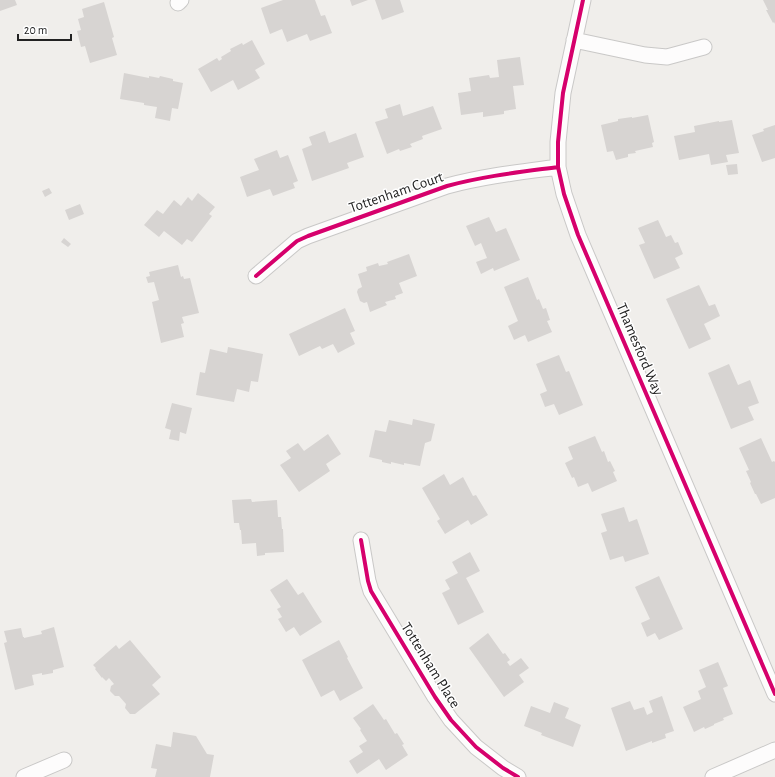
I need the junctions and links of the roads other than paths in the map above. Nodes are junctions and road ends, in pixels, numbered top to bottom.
1 (582, 0) edge
2 (574, 40) junction
3 (704, 47) dead end
4 (558, 168) junction
5 (256, 276) dead end
6 (361, 540) dead end
7 (775, 694) edge
8 (775, 750) edge
9 (64, 760) dead end
10 (24, 777) edge
11 (518, 777) edge
12 (713, 777) edge

1 - 2 street, Thamesford Way
2 - 3 street
2 - 4 street, Thamesford Way
4 - 5 street, Tottenham Court
4 - 7 street, Thamesford Way
6 - 11 street, Tottenham Place
8 - 12 street
9 - 10 street

